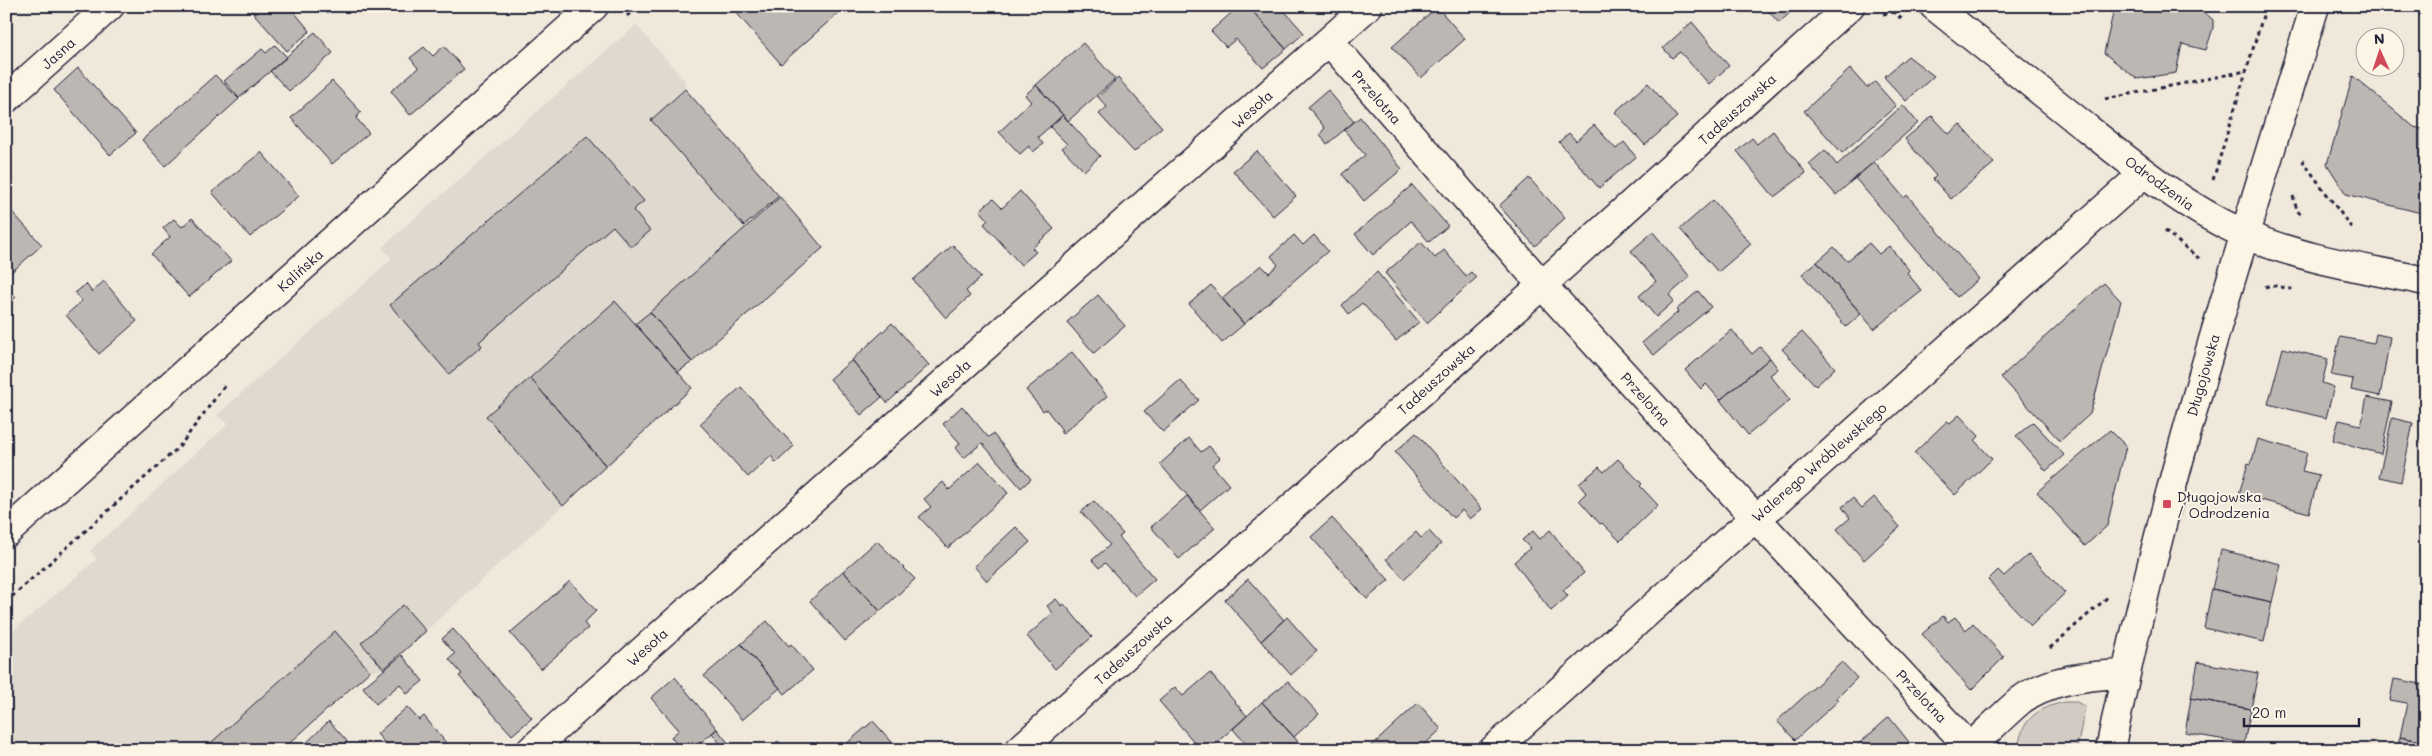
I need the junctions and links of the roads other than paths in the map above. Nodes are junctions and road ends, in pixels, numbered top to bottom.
1 (110, 6) edge
2 (594, 6) edge
3 (1368, 6) edge
4 (1850, 6) edge
5 (1934, 6) edge
6 (2315, 6) edge
7 (1329, 41) junction
8 (6, 99) edge
9 (2144, 173) junction
10 (2244, 234) junction
11 (2426, 281) edge
12 (1542, 285) junction
13 (1756, 518) junction
14 (6, 533) edge
15 (2125, 674) junction
16 (1970, 749) edge
17 (531, 750) edge
18 (1019, 750) edge
19 (1493, 750) edge
20 (2110, 750) edge

1 - 8 street, Jasna
2 - 14 street, Kalińska
3 - 7 street, Wesoła
4 - 12 street, Tadeuszowska
5 - 9 street, Odrodzenia
6 - 10 street, Długojowska
7 - 12 street, Przelotna
7 - 17 street, Wesoła
9 - 10 street, Odrodzenia
9 - 13 street, Walerego Wróblewskiego
10 - 11 street, Odrodzenia
10 - 15 street, Długojowska
12 - 13 street, Przelotna
12 - 18 street, Tadeuszowska
13 - 16 street, Przelotna
13 - 19 street, Walerego Wróblewskiego
15 - 16 street
15 - 20 street, Długojowska

